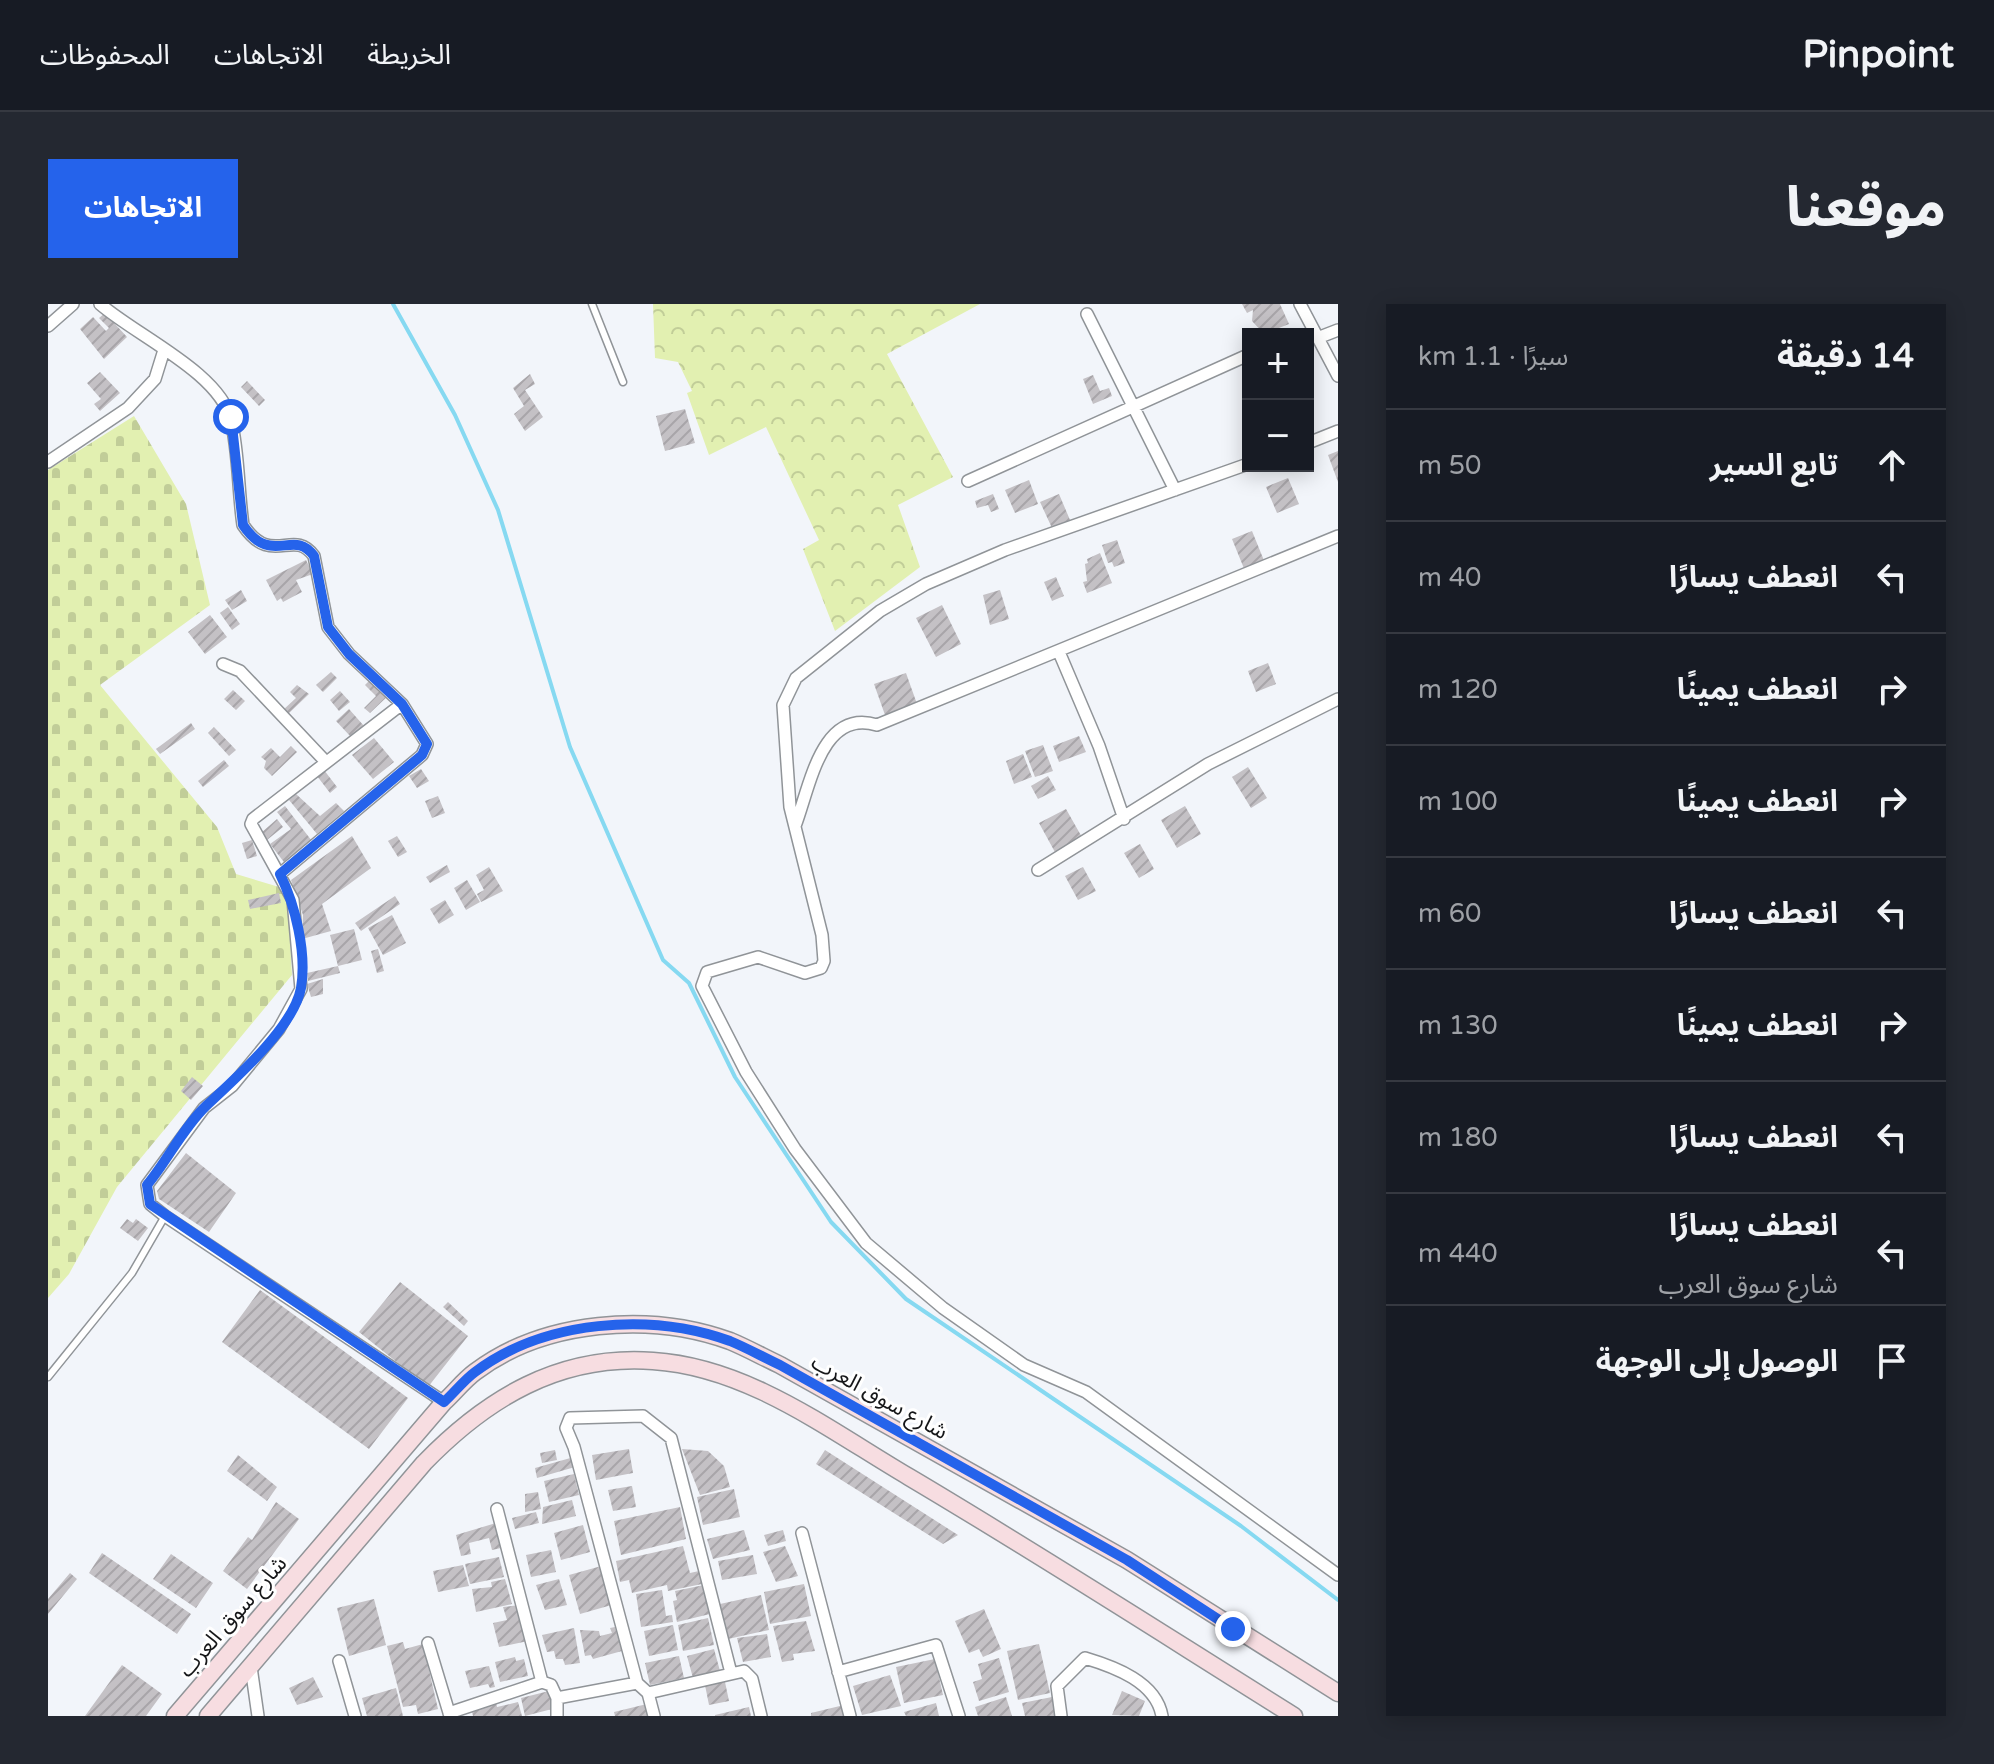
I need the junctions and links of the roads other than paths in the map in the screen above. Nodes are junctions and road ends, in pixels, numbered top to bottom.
1 (73, 304) edge
2 (100, 304) edge
3 (592, 304) edge
4 (1300, 304) edge
5 (1087, 314) dead end
6 (48, 326) edge
7 (1309, 328) edge
8 (1338, 330) edge
9 (1314, 335) edge
10 (1314, 338) edge
11 (164, 350) junction
12 (1242, 358) edge
13 (1338, 376) edge
14 (623, 382) dead end
15 (1132, 405) junction
16 (1338, 431) edge
17 (1314, 441) edge
18 (48, 462) edge
19 (1242, 466) edge
20 (968, 481) dead end
21 (1175, 490) junction
22 (1338, 536) edge
23 (1059, 652) junction
24 (223, 664) dead end
25 (1338, 699) edge
26 (402, 704) junction
27 (326, 762) junction
28 (1124, 819) junction
29 (795, 827) junction
30 (1038, 870) dead end
31 (280, 874) junction
32 (165, 1216) junction
33 (48, 1377) edge
34 (444, 1402) junction
35 (497, 1509) dead end
36 (802, 1533) dead end
37 (1338, 1575) edge
38 (428, 1643) dead end
39 (339, 1661) dead end
40 (251, 1667) junction
41 (838, 1672) junction
42 (731, 1673) junction
43 (542, 1682) junction
44 (637, 1683) junction
45 (648, 1693) junction
46 (1338, 1693) edge
47 (557, 1698) junction
48 (449, 1714) edge
49 (175, 1716) edge
50 (208, 1716) edge
51 (258, 1716) edge
52 (355, 1716) edge
53 (557, 1716) edge
54 (654, 1716) edge
55 (761, 1716) edge
56 (850, 1716) edge
57 (959, 1716) edge
58 (1061, 1716) edge
59 (1162, 1716) edge
60 (1294, 1716) edge

1 - 6 street
2 - 11 street
3 - 14 lane
4 - 7 street
5 - 15 street
8 - 9 street
10 - 13 street
11 - 18 street
11 - 26 street
12 - 15 street
15 - 20 street
15 - 21 street
16 - 17 street
19 - 21 street
21 - 29 street
22 - 23 street
23 - 28 street
23 - 29 street
24 - 27 street
25 - 28 street
26 - 27 street
26 - 31 street
27 - 31 street
28 - 30 street
29 - 37 street
31 - 32 street
32 - 33 lane
32 - 34 street
34 - 46 main road, شارع سوق العرب
34 - 49 main road, شارع سوق العرب
35 - 43 street
36 - 41 street
38 - 48 street
39 - 52 street
40 - 50 main road
40 - 51 street
40 - 60 main road
41 - 56 street
41 - 57 street
42 - 44 street
42 - 45 street
42 - 55 street
43 - 47 street
43 - 48 street
44 - 45 street
44 - 47 street
45 - 54 street
47 - 53 street
58 - 59 street

